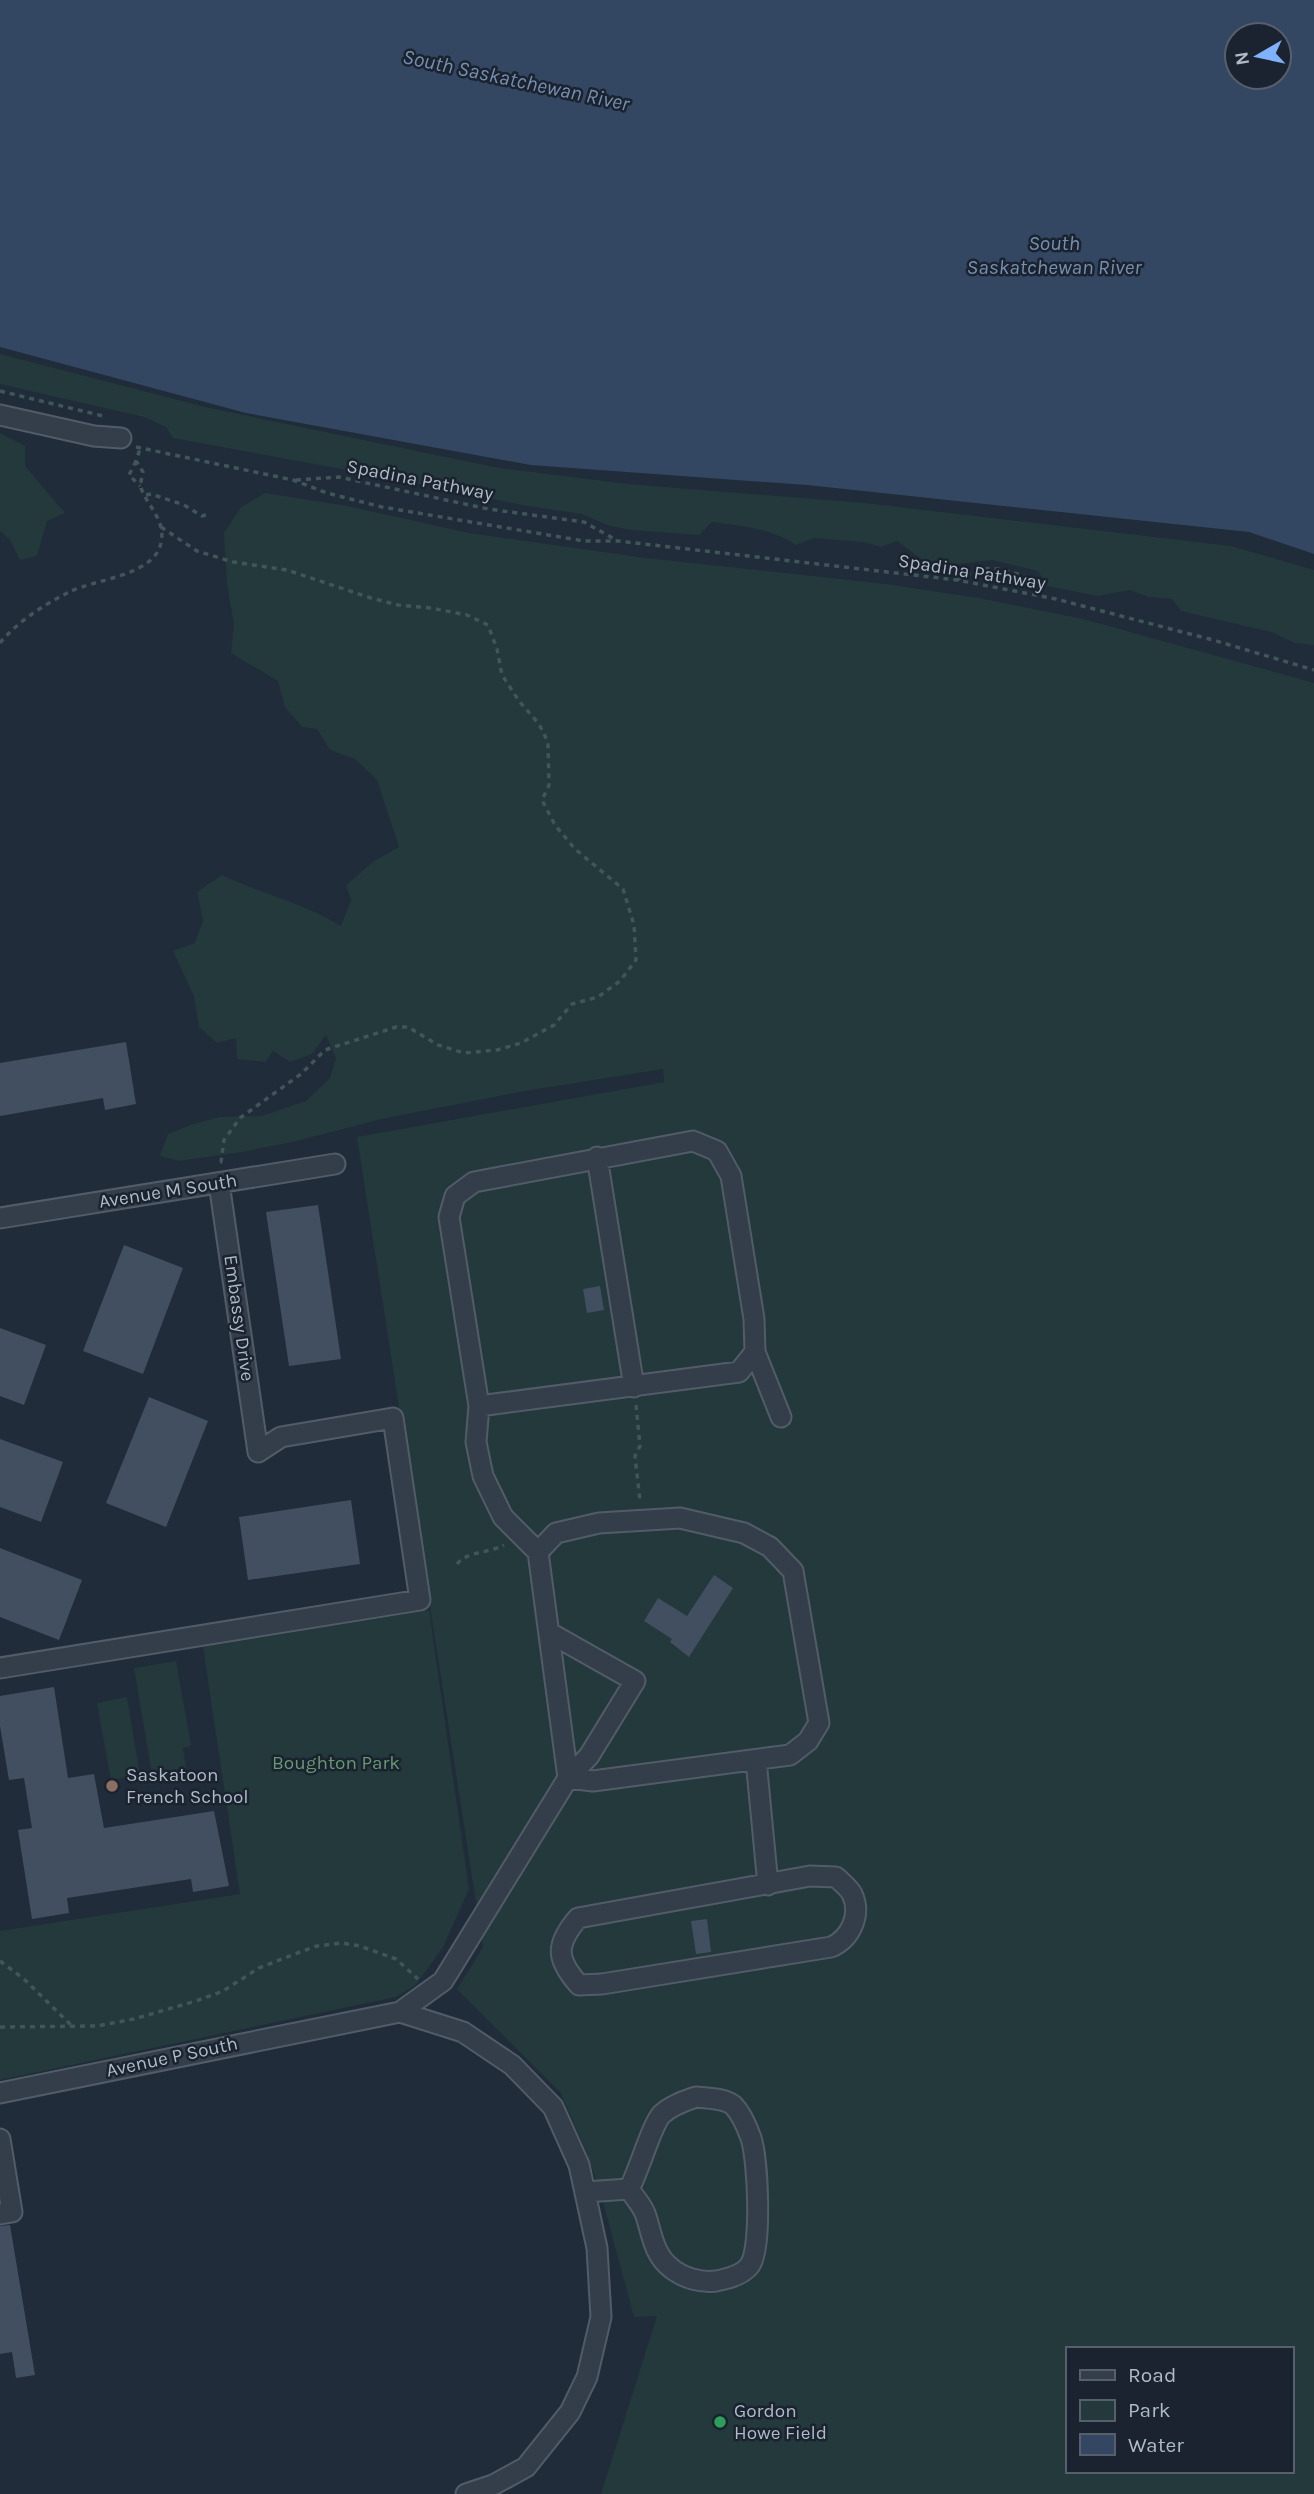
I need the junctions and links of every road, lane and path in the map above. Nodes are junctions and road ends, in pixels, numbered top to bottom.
1 (0, 415) edge
2 (125, 443) joint
3 (141, 446) junction
4 (136, 461) junction
5 (293, 480) junction
6 (140, 486) junction
7 (146, 495) junction
8 (209, 514) dead end
9 (161, 527) junction
10 (618, 541) junction
11 (957, 580) junction
12 (1037, 595) junction
13 (0, 643) edge
14 (1314, 670) edge
15 (597, 1157) junction
16 (209, 1164) dead end
17 (335, 1164) dead end
18 (219, 1183) junction
19 (0, 1218) edge
20 (755, 1353) junction
21 (634, 1387) junction
22 (479, 1406) junction
23 (781, 1417) dead end
24 (643, 1520) junction
25 (520, 1534) junction
26 (538, 1552) junction
27 (457, 1564) dead end
28 (550, 1633) junction
29 (0, 1668) edge
30 (756, 1760) junction
31 (568, 1778) junction
32 (768, 1885) junction
33 (0, 1961) edge
34 (429, 1991) junction
35 (400, 2012) junction
36 (0, 2027) edge
37 (74, 2028) junction
38 (0, 2093) edge
39 (0, 2139) edge
40 (629, 2189) junction
41 (585, 2192) junction
42 (0, 2214) edge
43 (466, 2494) edge

1 - 2 street
2 - 3 path, Spadina Pathway
3 - 4 path
3 - 5 path, Spadina Pathway
4 - 6 path
4 - 6 path
5 - 10 path, Spadina Pathway
5 - 10 path, Spadina Pathway
6 - 7 path
7 - 8 path
7 - 9 path
9 - 13 path
9 - 16 path
10 - 11 path, Spadina Pathway
11 - 12 path, Spadina Pathway
11 - 12 path
12 - 14 path, Spadina Pathway
15 - 20 street
15 - 21 street
15 - 22 street
17 - 18 street, Avenue M South
18 - 19 street, Avenue M South
18 - 29 street, Embassy Drive
20 - 21 street
20 - 23 street
21 - 22 street
21 - 24 path
22 - 25 street
24 - 26 street
24 - 30 street
25 - 26 street
25 - 27 path
26 - 28 street
28 - 31 street
28 - 31 street
30 - 31 street
30 - 32 street
31 - 34 street
32 - 32 street
33 - 37 path
34 - 35 street
34 - 37 path
35 - 38 street, Avenue P South
35 - 41 street
36 - 37 path
39 - 42 street
40 - 40 street
40 - 41 street
41 - 43 street

